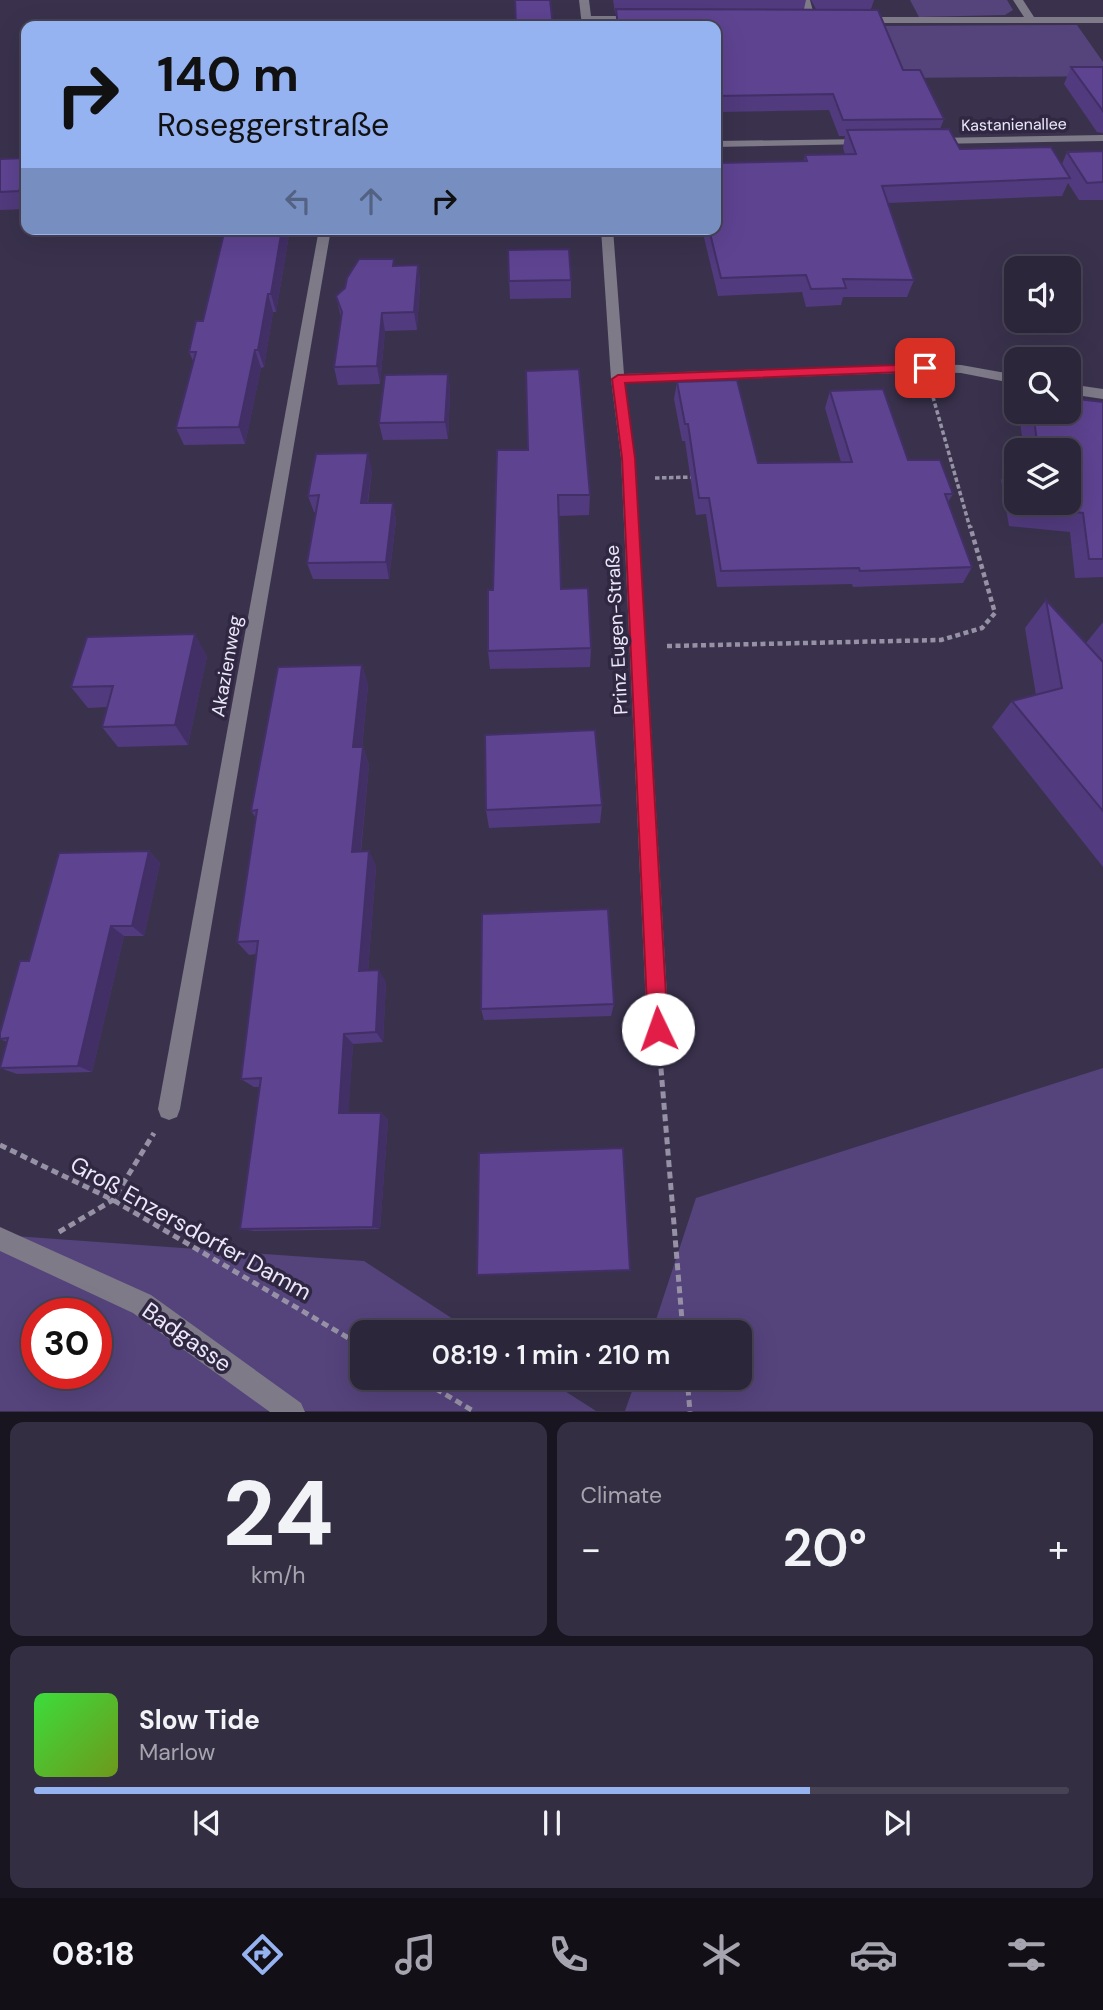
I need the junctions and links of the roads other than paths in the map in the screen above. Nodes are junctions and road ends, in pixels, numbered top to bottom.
1 (584, 0) edge
2 (805, 0) edge
3 (1018, 0) edge
4 (653, 19) edge
5 (800, 20) edge
6 (813, 20) junction
7 (827, 20) edge
8 (854, 20) edge
9 (1031, 20) junction
10 (1103, 20) edge
11 (587, 21) edge
12 (620, 21) edge
13 (1103, 138) edge
14 (882, 141) edge
15 (923, 141) edge
16 (721, 144) edge
17 (325, 235) edge
18 (607, 235) edge
19 (1004, 377) edge
20 (618, 379) junction
21 (1081, 391) edge
22 (1103, 394) edge
23 (658, 1029) road end
24 (169, 1109) road end
25 (0, 1239) edge
26 (292, 1412) edge

1 - 11 street
2 - 6 street
3 - 9 street
4 - 12 street
5 - 6 street
6 - 7 street
8 - 9 street
9 - 10 street
13 - 15 street, Kastanienallee
14 - 16 street
17 - 24 street, Akazienweg
18 - 20 street, Prinz Eugen-Straße
19 - 20 street
20 - 23 street, Prinz Eugen-Straße
21 - 22 street
25 - 26 street, Badgasse

